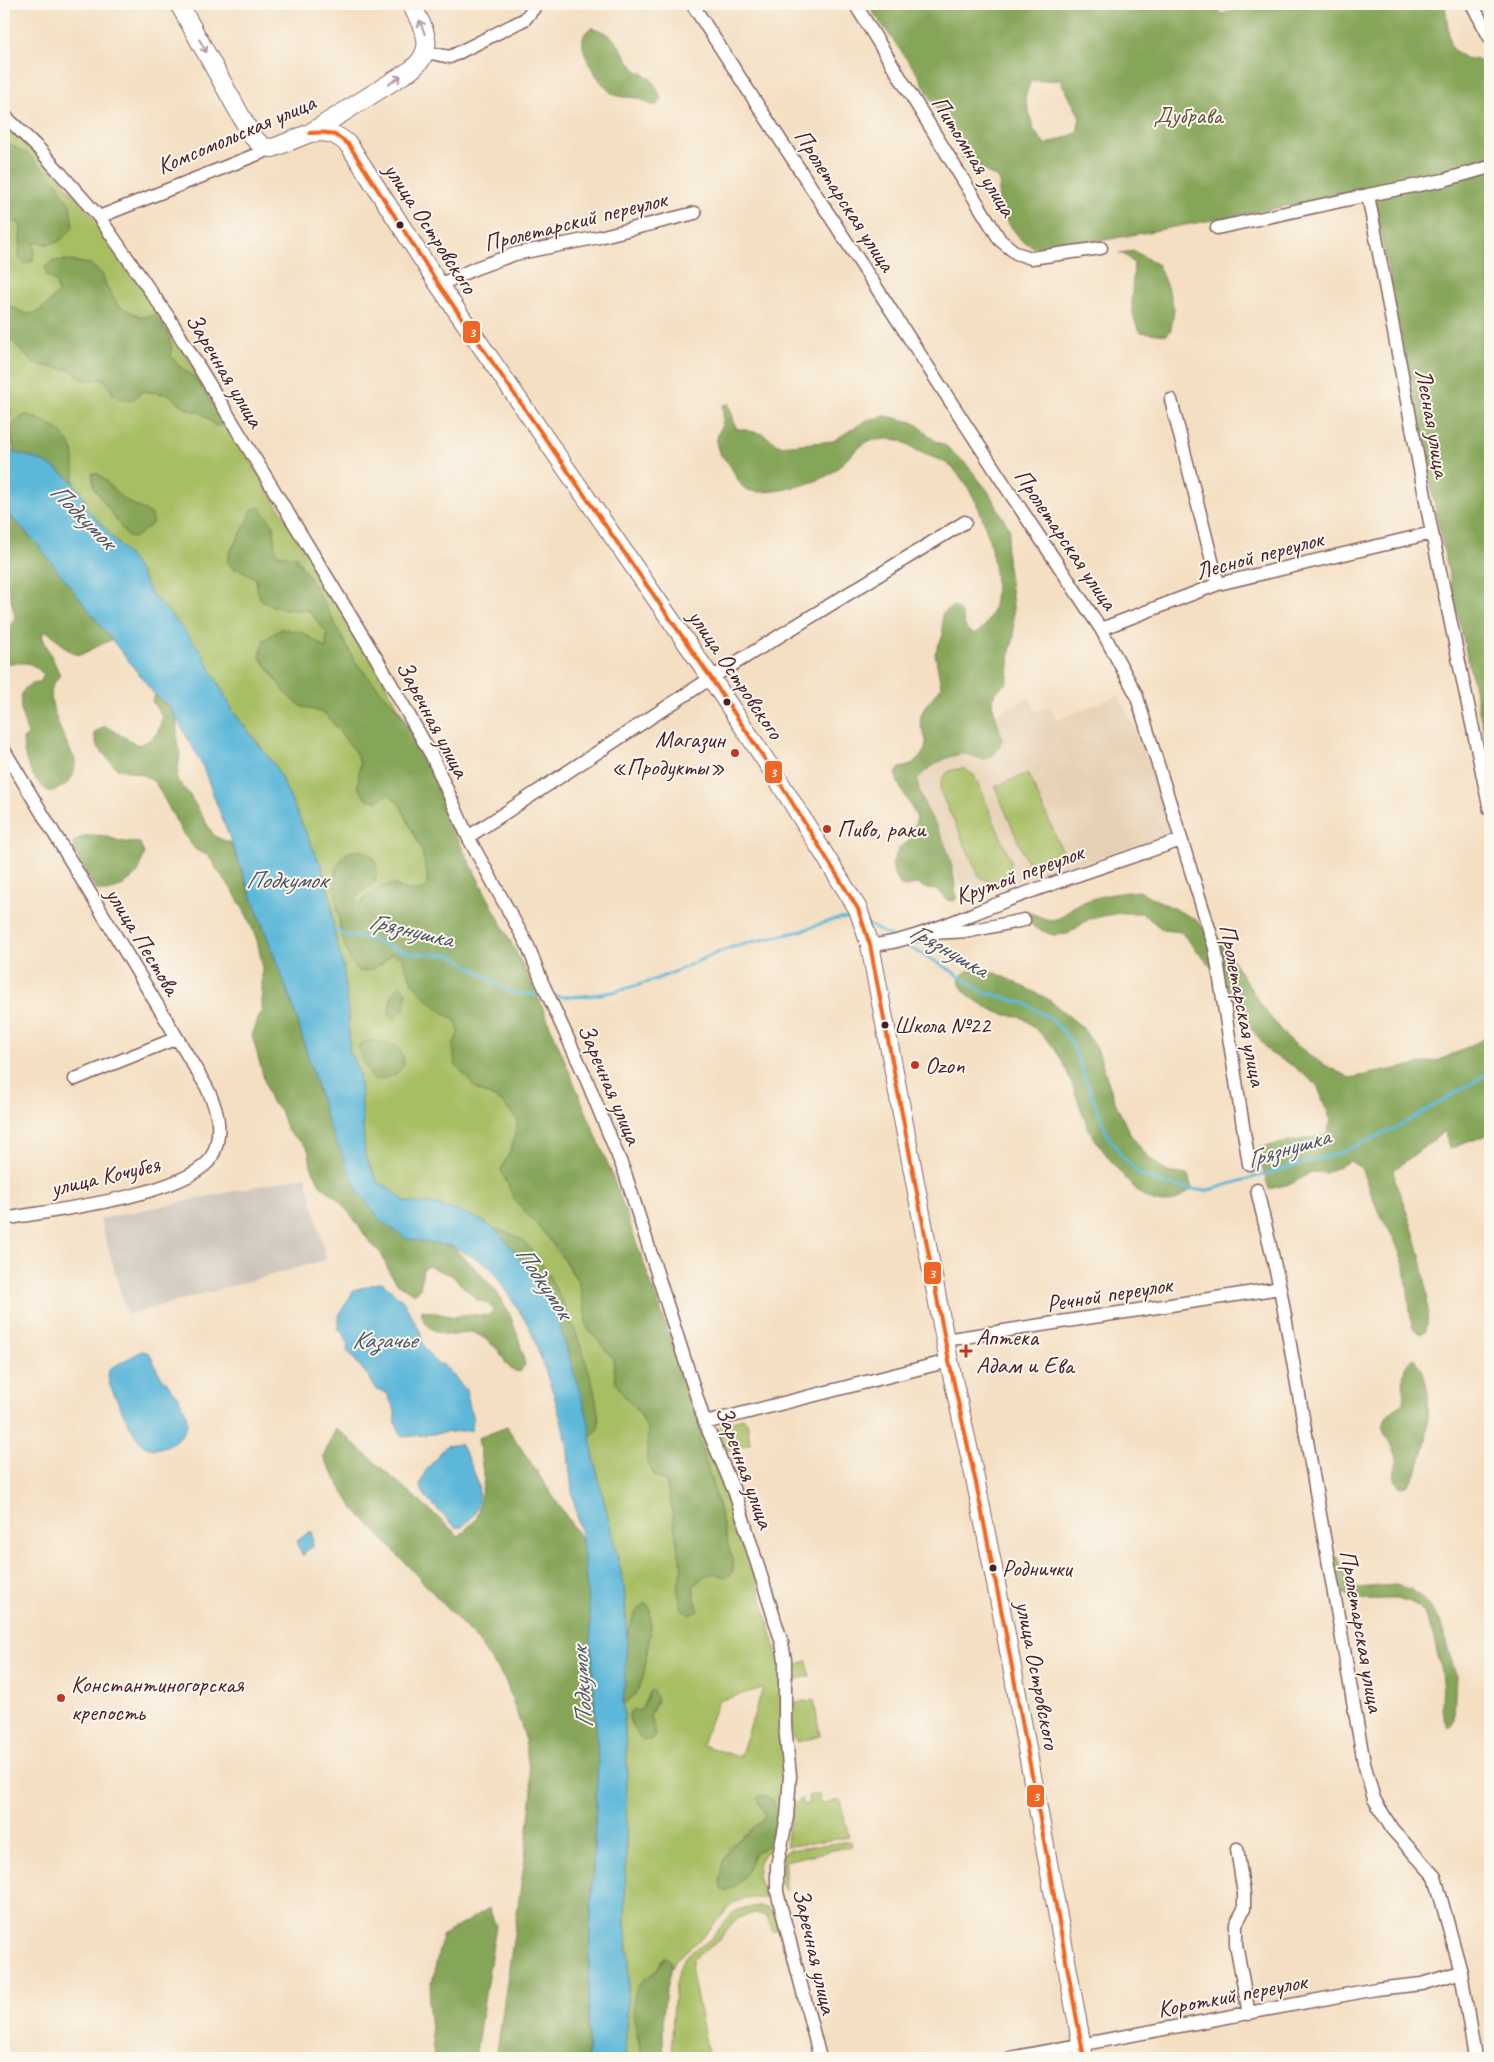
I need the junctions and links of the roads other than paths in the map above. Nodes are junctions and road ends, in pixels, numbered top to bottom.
1 (179, 4) edge
2 (411, 4) edge
3 (537, 4) edge
4 (692, 4) edge
5 (855, 4) edge
6 (1472, 4) edge
7 (1490, 38) edge
8 (426, 52) junction
9 (358, 103) junction
10 (4, 115) edge
11 (310, 133) junction
12 (252, 136) junction
13 (349, 145) junction
14 (273, 148) junction
15 (248, 158) junction
16 (1490, 167) edge
17 (1368, 195) junction
18 (696, 213) dead end
19 (99, 217) junction
20 (1217, 228) dead end
21 (1101, 248) dead end
22 (439, 285) junction
23 (1171, 400) dead end
24 (965, 522) dead end
25 (1432, 533) junction
26 (1218, 584) junction
27 (1101, 630) junction
28 (711, 678) junction
29 (4, 750) edge
30 (1490, 810) edge
31 (468, 837) junction
32 (1181, 840) junction
33 (1024, 920) dead end
34 (918, 934) junction
35 (875, 941) junction
36 (177, 1038) junction
37 (75, 1079) dead end
38 (210, 1160) joint
39 (1250, 1164) dead end
40 (1257, 1190) dead end
41 (4, 1219) edge
42 (1280, 1288) junction
43 (945, 1340) junction
44 (949, 1361) junction
45 (705, 1423) junction
46 (1237, 1849) dead end
47 (1461, 1972) junction
48 (1249, 2014) junction
49 (1083, 2051) edge
50 (820, 2058) edge
51 (1010, 2058) edge
52 (1475, 2058) edge

1 -> 12 street
8 -> 2 street
3 - 8 street
4 - 27 street, Пролетарская улица
5 - 21 street, Питомная улица
6 - 7 street
9 -> 8 street, Комсомольская улица
9 - 11 street, Комсомольская улица
9 - 13 street
10 - 19 street, Заречная улица
11 - 13 street, улица Островского
11 - 14 street, Комсомольская улица
12 - 14 street
12 - 15 street
13 - 22 street, улица Островского
14 - 15 street, Комсомольская улица
15 - 19 street, Комсомольская улица
16 - 17 street
17 - 20 street
17 - 25 street, Лесная улица
18 - 22 street, Пролетарский переулок
19 - 31 street, Заречная улица
22 - 28 street, улица Островского
23 - 26 street
24 - 28 street
25 - 26 street, Лесной переулок
25 - 30 street, Лесная улица
26 - 27 street, Лесной переулок
27 - 32 street, Пролетарская улица
28 - 31 street
28 - 35 street, улица Островского
29 - 36 street, улица Пестова
31 - 45 street, Заречная улица
32 - 34 street, Крутой переулок
32 - 39 street, Пролетарская улица
33 - 34 street
34 - 35 street, Крутой переулок
35 - 43 street, улица Островского
36 - 37 street
36 - 38 street, улица Пестова
38 - 41 street, улица Кочубея
40 - 42 street, Пролетарская улица
42 - 43 street, Речной переулок
42 - 47 street, Пролетарская улица
43 - 44 street, улица Островского
44 - 45 street
44 - 49 street, улица Островского
45 - 50 street, Заречная улица
46 - 48 street
47 - 48 street, Короткий переулок
47 - 52 street, Пролетарская улица
48 - 49 street, Короткий переулок
49 - 51 street, Короткий переулок

